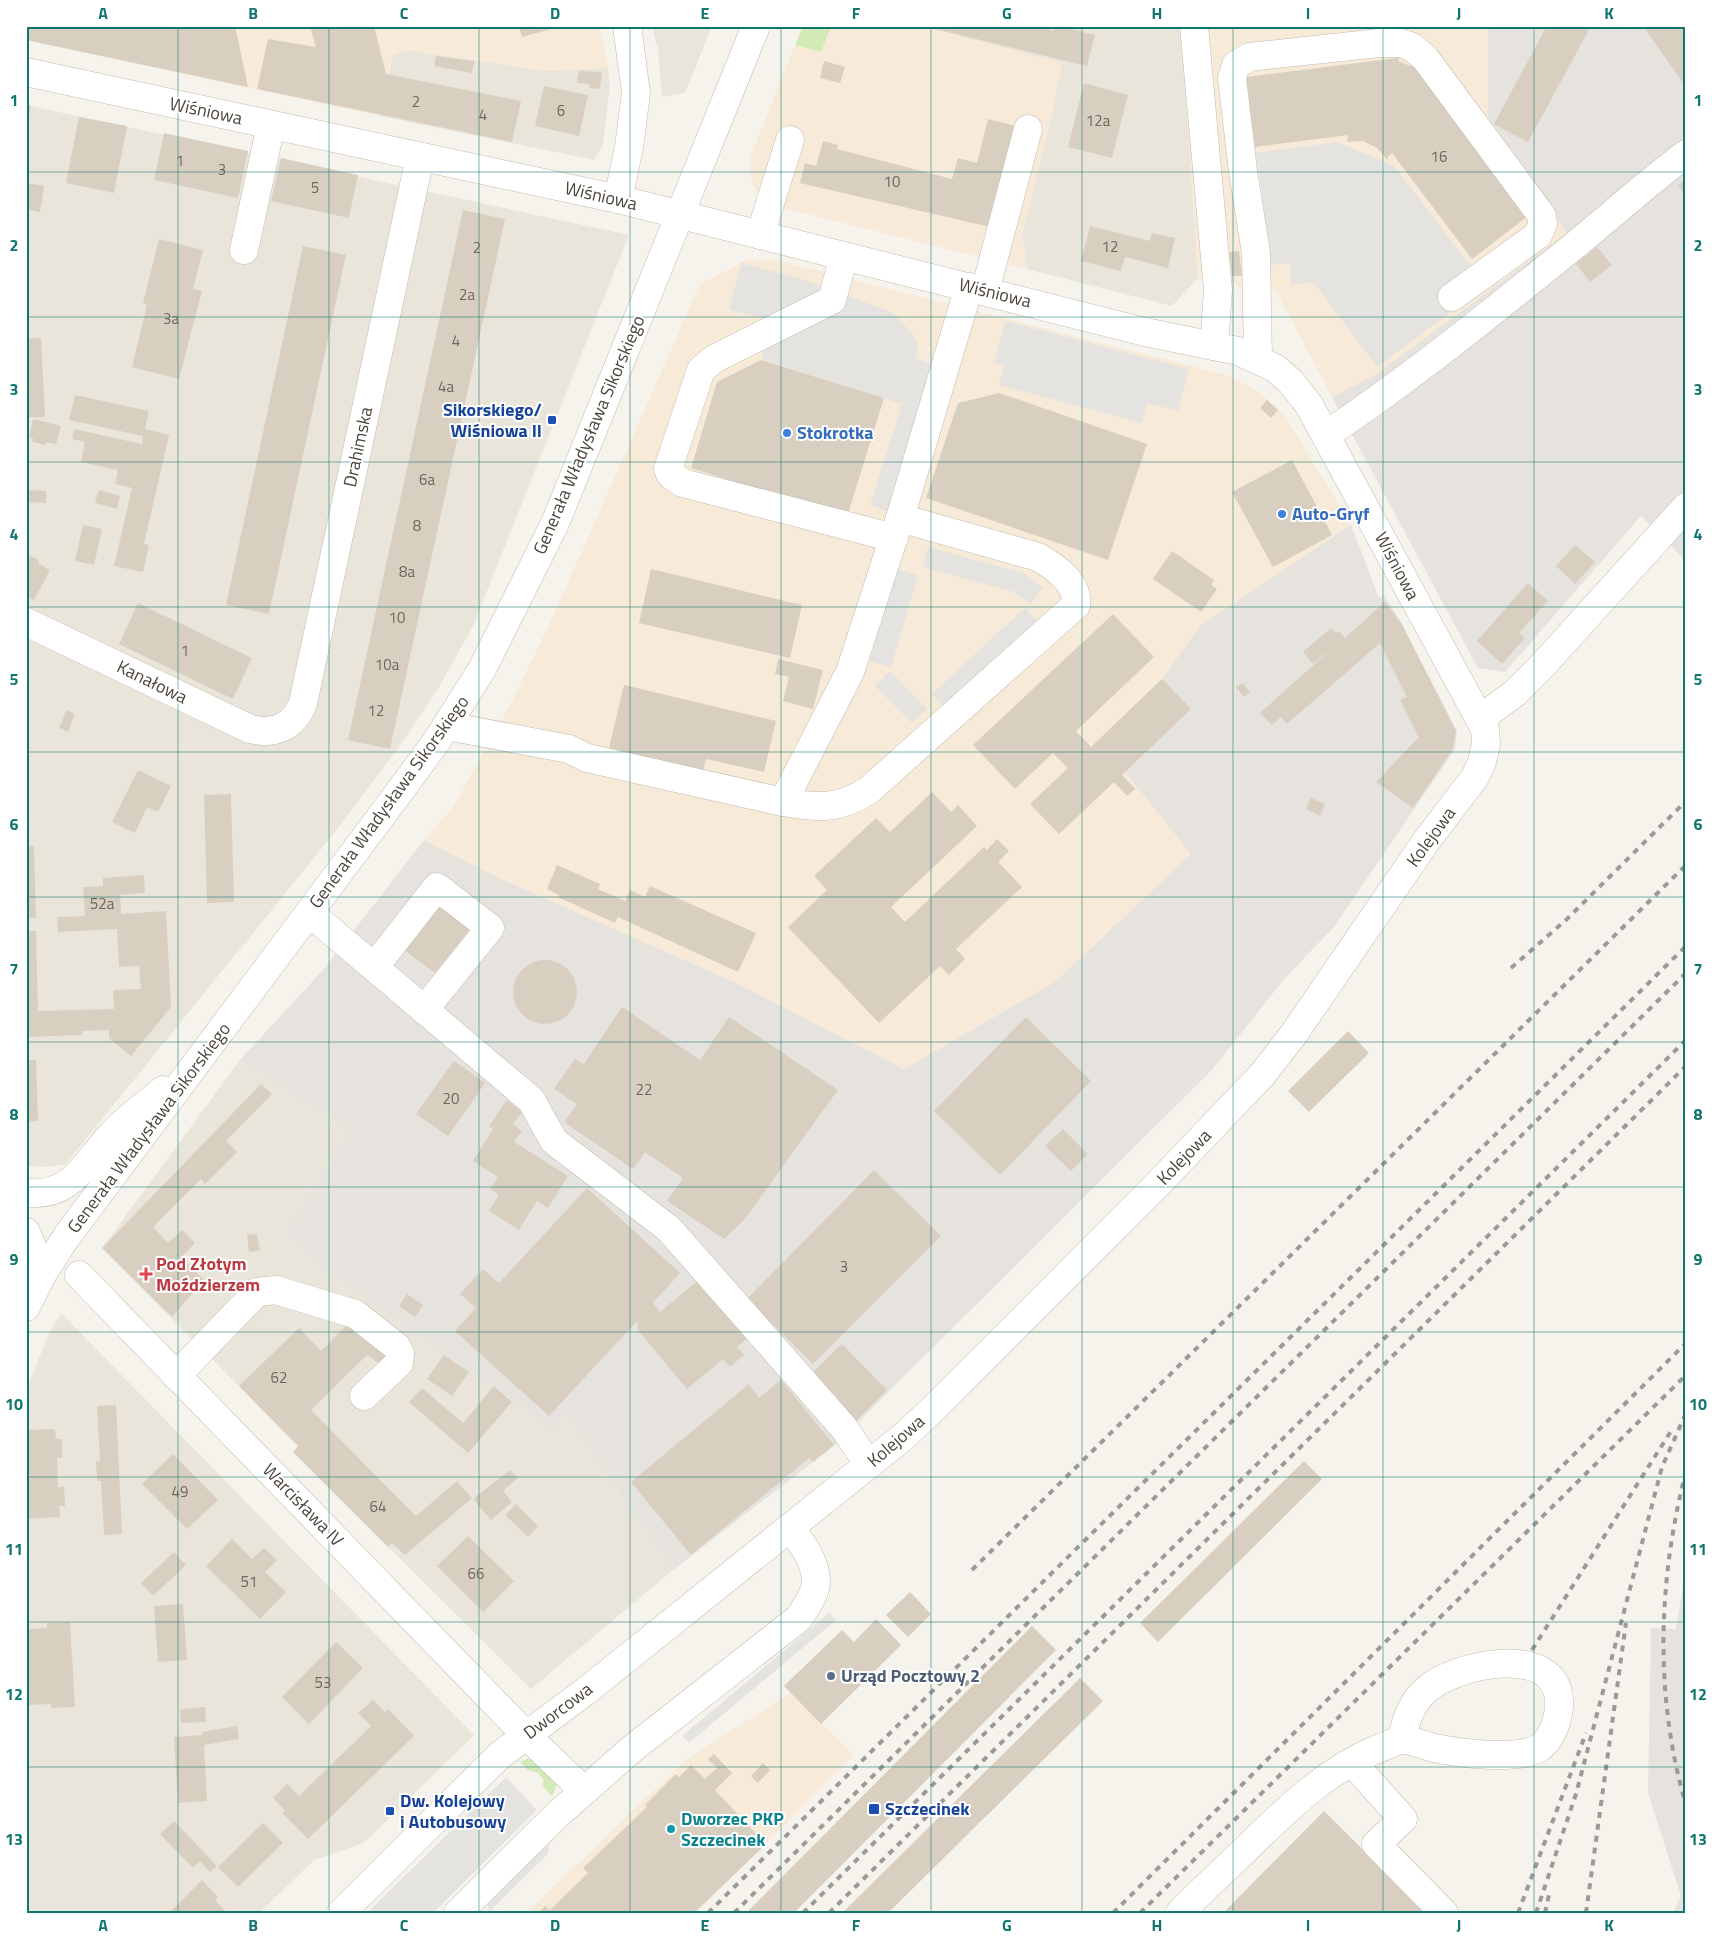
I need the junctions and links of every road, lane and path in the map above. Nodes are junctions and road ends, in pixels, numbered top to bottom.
1 (627, 26) edge
2 (756, 26) edge
3 (1194, 26) edge
4 (26, 72) edge
5 (270, 124) junction
6 (1028, 129) dead end
7 (790, 140) dead end
8 (1686, 154) edge
9 (420, 157) junction
10 (618, 199) junction
11 (680, 215) junction
12 (760, 235) junction
13 (244, 250) dead end
14 (844, 256) junction
15 (977, 289) junction
16 (1452, 297) dead end
17 (1214, 346) junction
18 (1258, 358) junction
19 (1326, 435) junction
20 (1686, 507) edge
21 (897, 528) junction
22 (26, 622) edge
23 (1481, 718) junction
24 (447, 726) junction
25 (281, 728) joint
26 (783, 802) junction
27 (310, 913) junction
28 (375, 966) junction
29 (424, 1010) junction
30 (203, 1057) junction
31 (26, 1193) edge
32 (26, 1232) edge
33 (35, 1270) edge
34 (79, 1275) dead end
35 (26, 1307) edge
36 (176, 1376) junction
37 (364, 1396) dead end
38 (869, 1465) junction
39 (790, 1527) junction
40 (526, 1735) junction
41 (1402, 1740) junction
42 (1352, 1762) junction
43 (584, 1791) junction
44 (341, 1913) edge
45 (458, 1913) edge
46 (1180, 1913) edge
47 (1444, 1913) edge

1 - 10 street
2 - 11 street, Generała Władysława Sikorskiego
3 - 17 street
4 - 5 street, Wiśniowa
5 - 9 street, Wiśniowa
5 - 13 street
6 - 15 street
7 - 12 street
8 - 19 street
9 - 10 street, Wiśniowa
9 - 25 street, Drahimska
10 - 11 street, Wiśniowa
11 - 12 street, Wiśniowa
11 - 24 street, Generała Władysława Sikorskiego
12 - 14 street, Wiśniowa
14 - 15 street, Wiśniowa
14 - 21 street
15 - 17 street, Wiśniowa
15 - 21 street
16 - 18 street
17 - 18 street, Wiśniowa
18 - 19 street, Wiśniowa
19 - 23 street, Wiśniowa
20 - 23 street
21 - 26 street
21 - 26 street
22 - 25 street, Kanałowa
23 - 38 street, Kolejowa
24 - 26 street
24 - 27 street, Generała Władysława Sikorskiego
27 - 28 street
27 - 30 street, Generała Władysława Sikorskiego
28 - 29 street
28 - 29 street
29 - 38 street
30 - 31 street
30 - 33 street, Generała Władysława Sikorskiego
32 - 33 street
33 - 35 street, Generała Władysława Sikorskiego
34 - 36 street, Warcisława IV
36 - 37 street
36 - 40 street, Warcisława IV
38 - 39 street, Kolejowa
39 - 40 street, Dworcowa
39 - 43 street
40 - 43 street, Warcisława IV
40 - 44 street, Dworcowa
41 - 41 street
41 - 42 street
42 - 46 street
42 - 47 street
43 - 45 street

